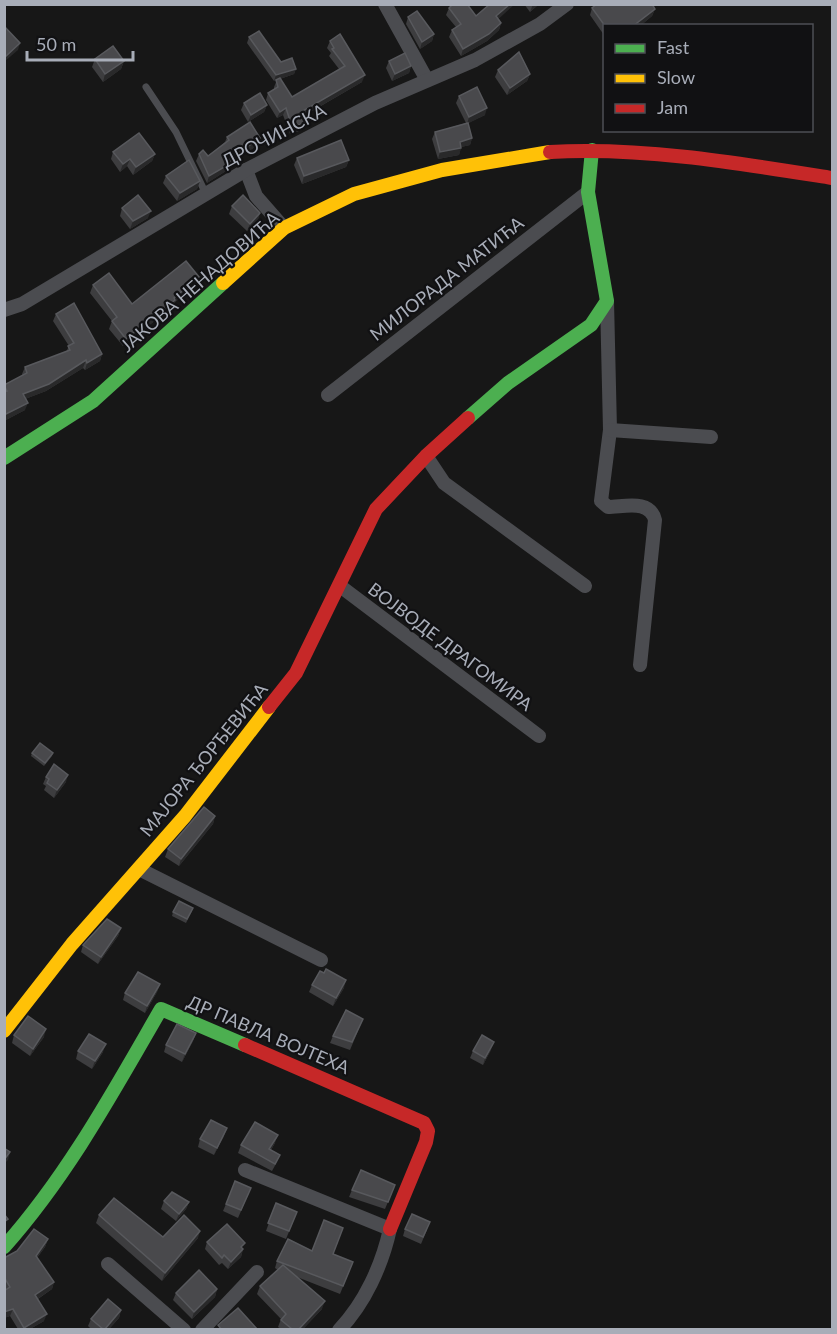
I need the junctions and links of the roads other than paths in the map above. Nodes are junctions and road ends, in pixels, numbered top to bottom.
1 (385, 4) edge
2 (567, 4) edge
3 (427, 80) junction
4 (146, 87) dead end
5 (592, 150) junction
6 (246, 170) junction
7 (832, 178) edge
8 (588, 192) junction
9 (206, 194) junction
10 (284, 228) junction
11 (607, 301) junction
12 (4, 310) edge
13 (328, 395) dead end
14 (610, 430) junction
15 (711, 437) dead end
16 (426, 456) junction
17 (4, 458) edge
18 (340, 586) junction
19 (585, 586) dead end
20 (640, 665) dead end
21 (296, 673) joint
22 (539, 736) dead end
23 (139, 869) junction
24 (321, 960) dead end
25 (4, 1031) edge
26 (245, 1170) dead end
27 (390, 1229) junction
28 (4, 1247) edge
29 (108, 1264) dead end
30 (257, 1272) dead end
31 (184, 1329) edge
32 (202, 1329) edge
33 (339, 1329) edge

1 - 3 street
2 - 3 street, ДРОЧИНСКА
3 - 6 street, ДРОЧИНСКА
4 - 9 lane
5 - 7 street, ЈАКОВА НЕНАДОВИЋА
5 - 8 street
5 - 10 street, ЈАКОВА НЕНАДОВИЋА
6 - 9 street, ДРОЧИНСКА
6 - 10 street
8 - 11 street
8 - 13 street, МИЛОРАДА МАТИЋА
9 - 12 street, ДРОЧИНСКА
10 - 17 street, ЈАКОВА НЕНАДОВИЋА
11 - 14 street
11 - 16 street, ВОЈВОДЕ ДРАГОМИРА
14 - 15 street
14 - 20 street
16 - 18 street, ВОЈВОДЕ ДРАГОМИРА
16 - 19 street
18 - 21 street, ВОЈВОДЕ ДРАГОМИРА
18 - 22 street, ВОЈВОДЕ ДРАГОМИРА
21 - 23 street, МАЈОРА ЂОРЂЕВИЋА
23 - 24 street
23 - 25 street, МАЈОРА ЂОРЂЕВИЋА
26 - 27 street
27 - 28 street, ДР ПАВЛА ВОЈТЕХА
27 - 33 street
29 - 31 street
30 - 32 street

